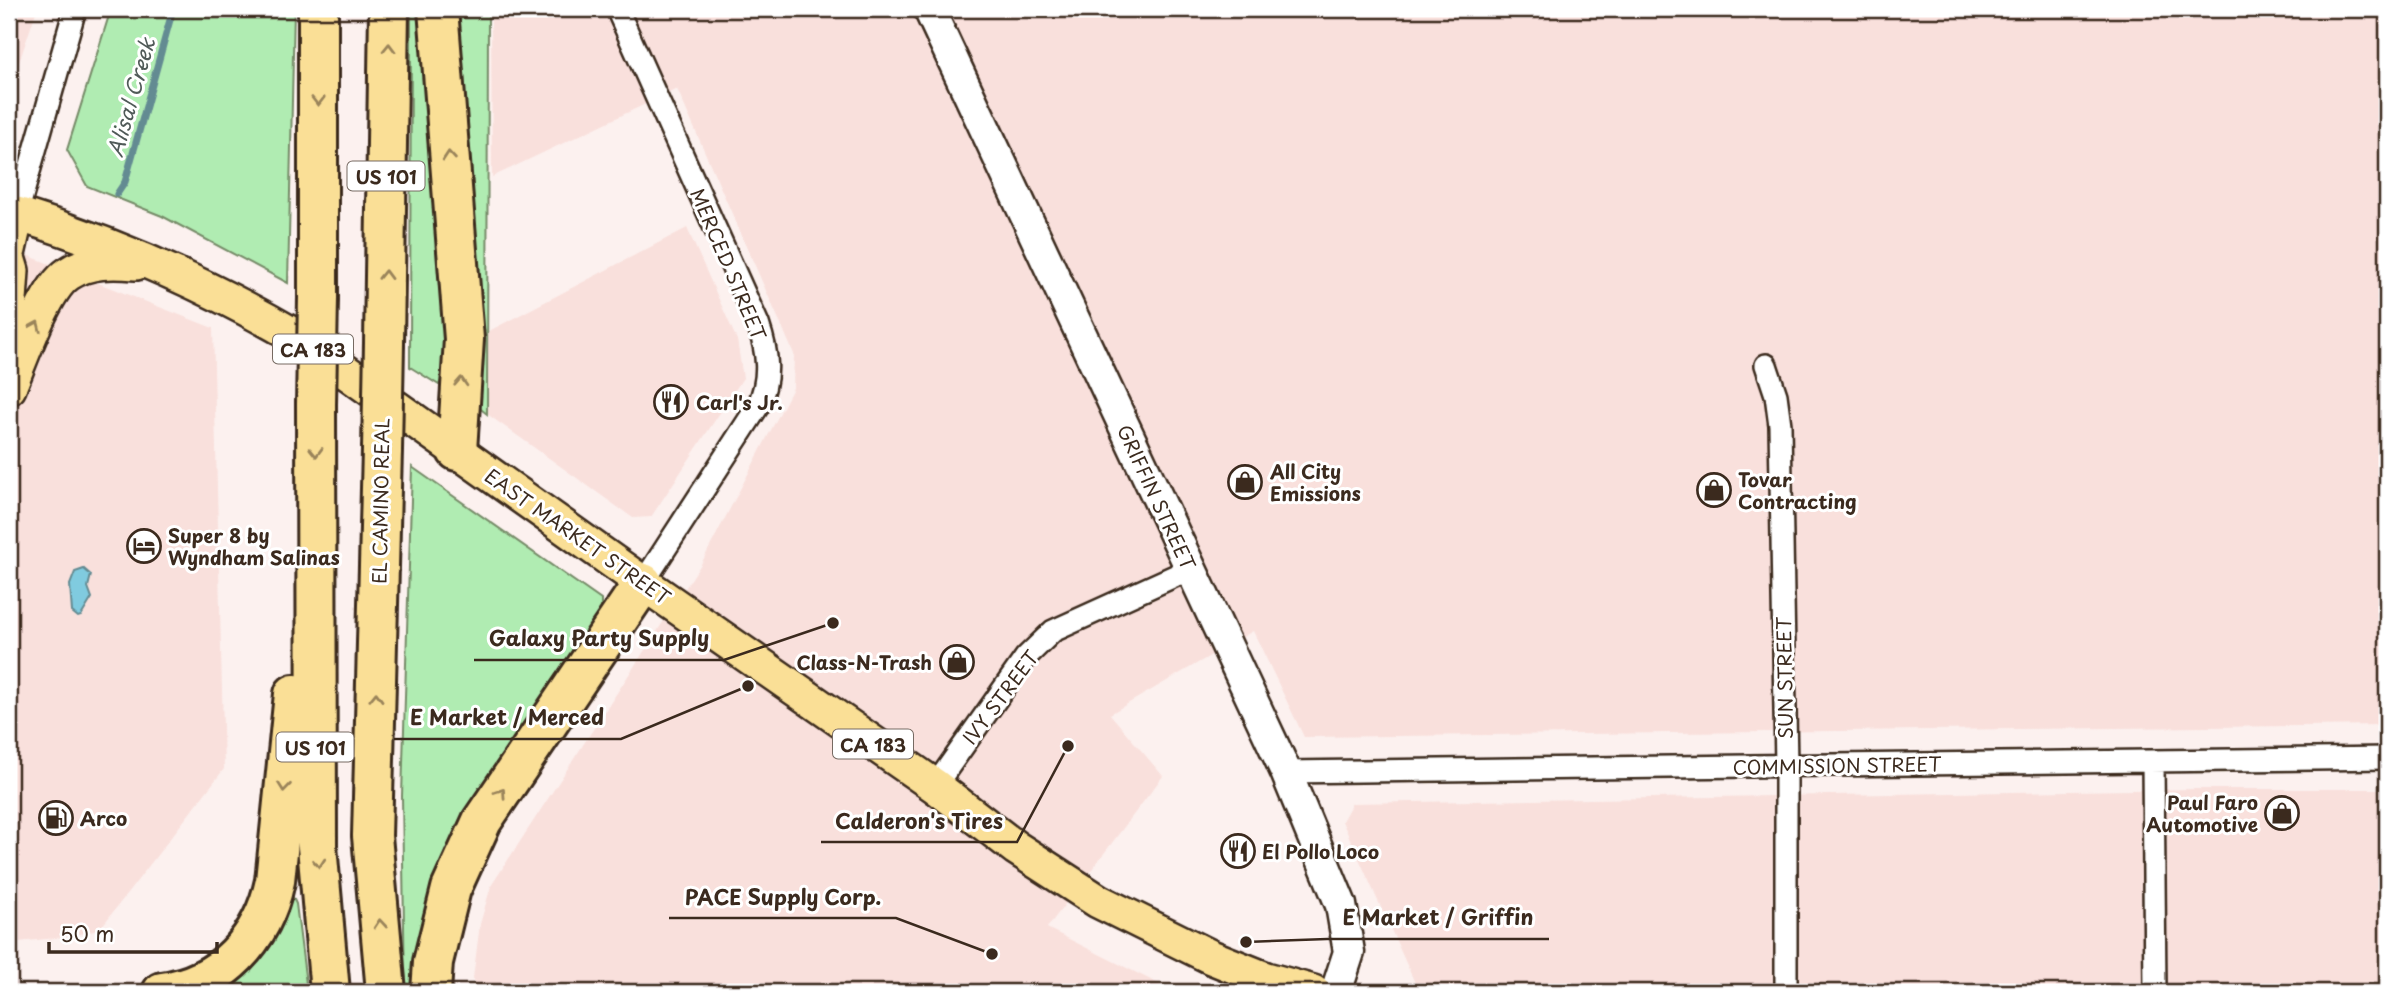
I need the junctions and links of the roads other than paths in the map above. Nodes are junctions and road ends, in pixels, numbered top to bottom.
1 (75, 9) edge
2 (318, 9) edge
3 (389, 9) edge
4 (438, 9) edge
5 (617, 9) edge
6 (929, 9) edge
7 (13, 213) edge
8 (9, 250) edge
9 (9, 261) edge
10 (158, 266) junction
11 (9, 316) edge
12 (1766, 365) dead end
13 (9, 388) edge
14 (457, 450) junction
15 (316, 500) junction
16 (1190, 569) junction
17 (643, 583) junction
18 (2387, 758) edge
19 (2154, 762) junction
20 (1786, 765) junction
21 (1286, 772) junction
22 (935, 786) junction
23 (162, 992) edge
24 (330, 992) edge
25 (386, 992) edge
26 (431, 992) edge
27 (1313, 992) edge
28 (1336, 992) edge
29 (1786, 992) edge
30 (2155, 992) edge

1 - 7 street
2 -> 15 highway, US 101, bridge
25 -> 3 highway, EL CAMINO REAL / US 101, bridge
14 -> 4 highway
5 - 17 street, MERCED STREET
6 - 16 street, GRIFFIN STREET
7 - 8 main road
7 - 10 main road, EAST MARKET STREET / CA 183
9 - 11 main road
13 -> 10 main road
10 - 14 main road, EAST MARKET STREET / CA 183
12 - 20 street, SUN STREET
14 - 17 main road, EAST MARKET STREET / CA 183
15 -> 23 highway
15 -> 24 highway, US 101
16 - 21 street, GRIFFIN STREET
16 - 22 street, IVY STREET
17 - 22 main road, EAST MARKET STREET / CA 183
26 -> 17 highway
18 - 19 street, COMMISSION STREET
19 - 20 street, COMMISSION STREET
19 - 30 street
20 - 21 street, COMMISSION STREET
20 - 29 street, SUN STREET
21 - 28 street, GRIFFIN STREET
22 - 27 main road, EAST MARKET STREET / CA 183

